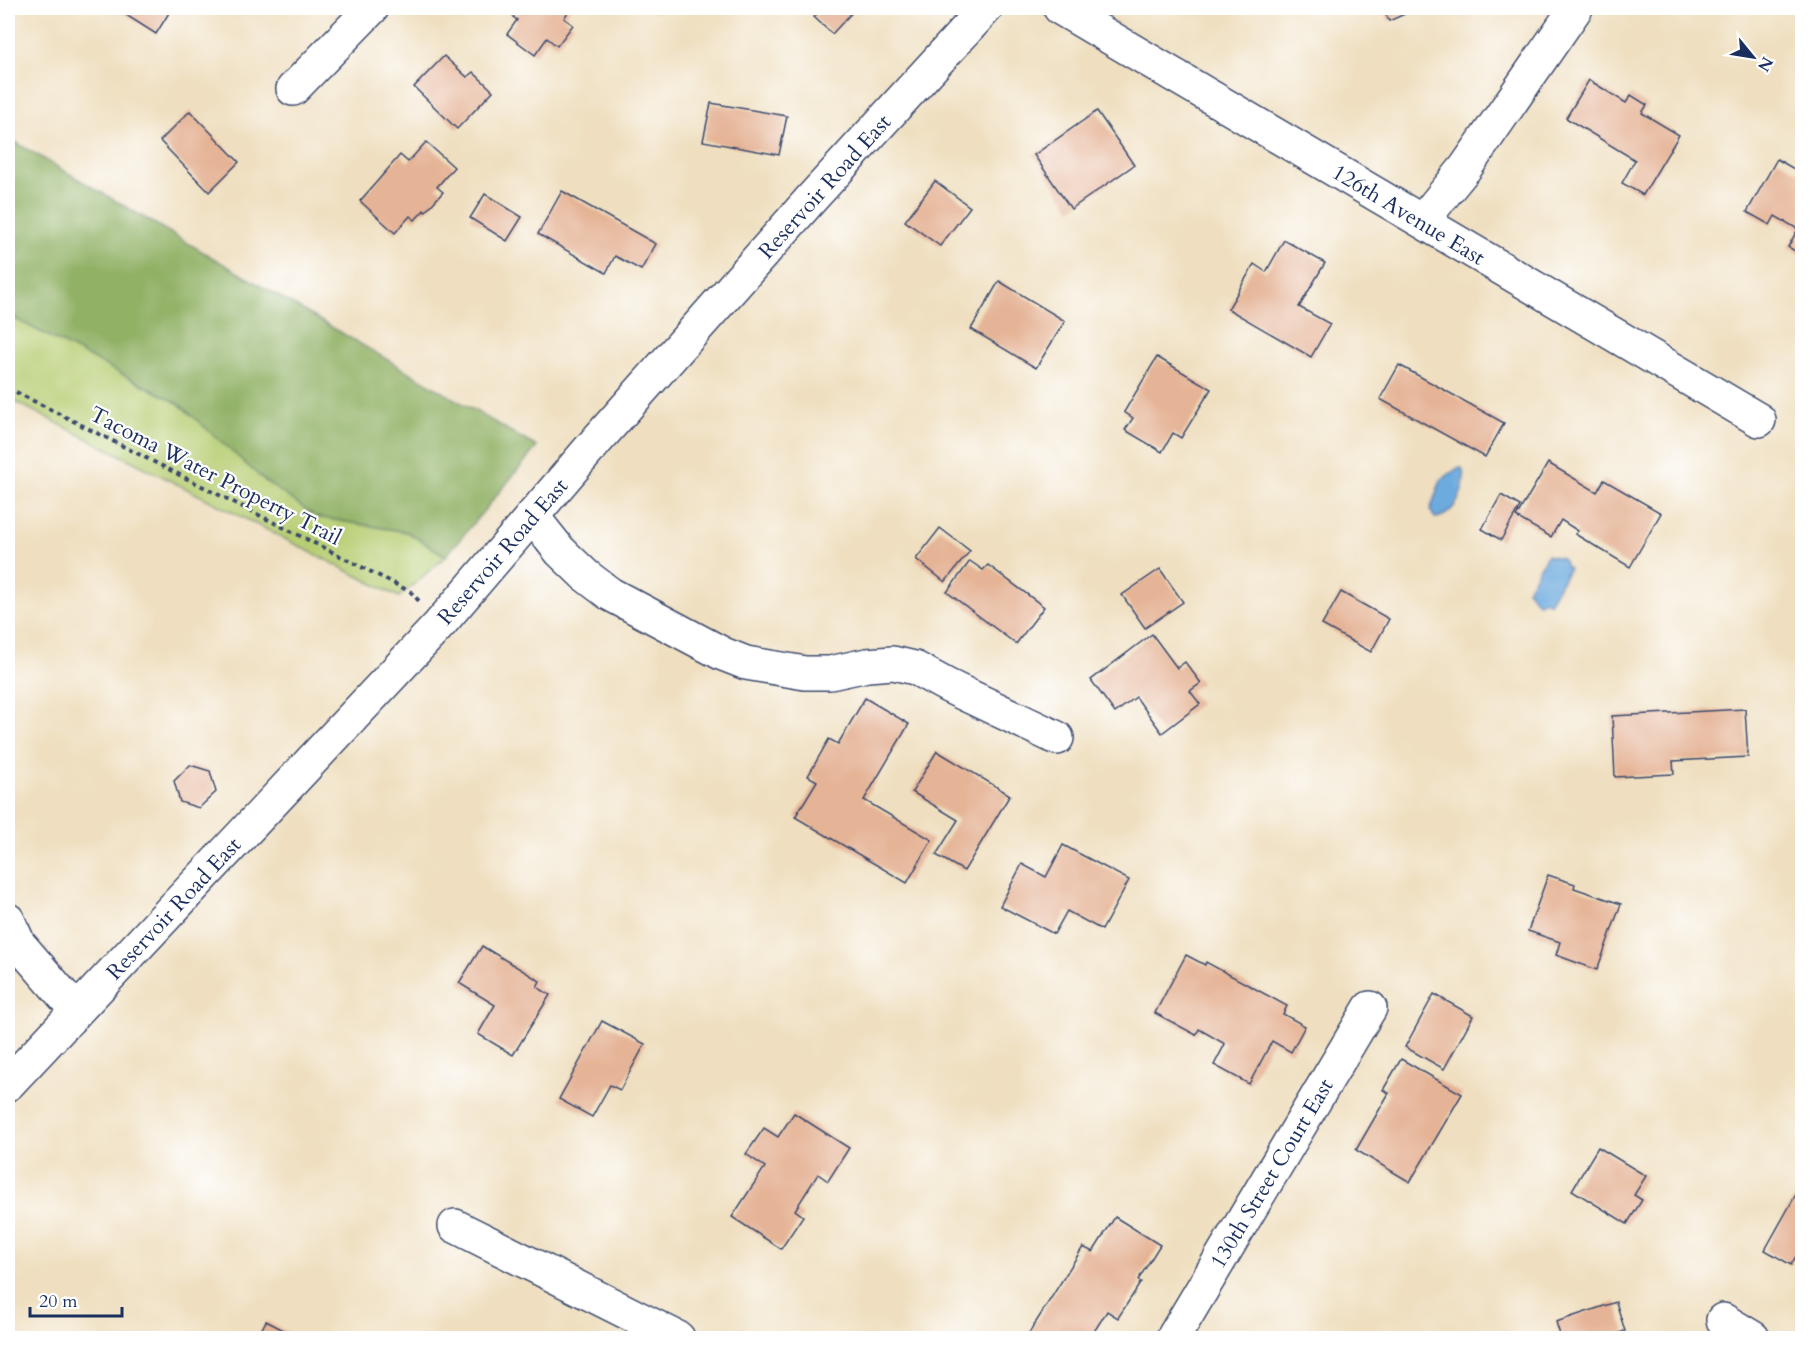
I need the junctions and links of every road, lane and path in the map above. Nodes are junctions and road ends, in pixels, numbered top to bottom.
1 (372, 8) edge
2 (986, 8) edge
3 (1060, 8) edge
4 (1576, 8) edge
5 (292, 89) dead end
6 (1422, 221) junction
7 (8, 388) edge
8 (1759, 420) dead end
9 (532, 516) junction
10 (411, 592) dead end
11 (1057, 738) dead end
12 (8, 920) edge
13 (1370, 1008) dead end
14 (76, 1011) junction
15 (8, 1084) edge
16 (455, 1226) dead end
17 (1723, 1320) dead end
18 (678, 1338) edge
19 (1173, 1338) edge
20 (1753, 1338) edge

1 - 5 street
2 - 9 street, Reservoir Road East
3 - 6 street, 126th Avenue East
4 - 6 street
6 - 8 street, 126th Avenue East
7 - 10 path, Tacoma Water Property Trail
9 - 11 street
9 - 14 street, Reservoir Road East
12 - 14 street
13 - 19 street, 130th Street Court East
14 - 15 street, Reservoir Road East
16 - 18 street
17 - 20 street

